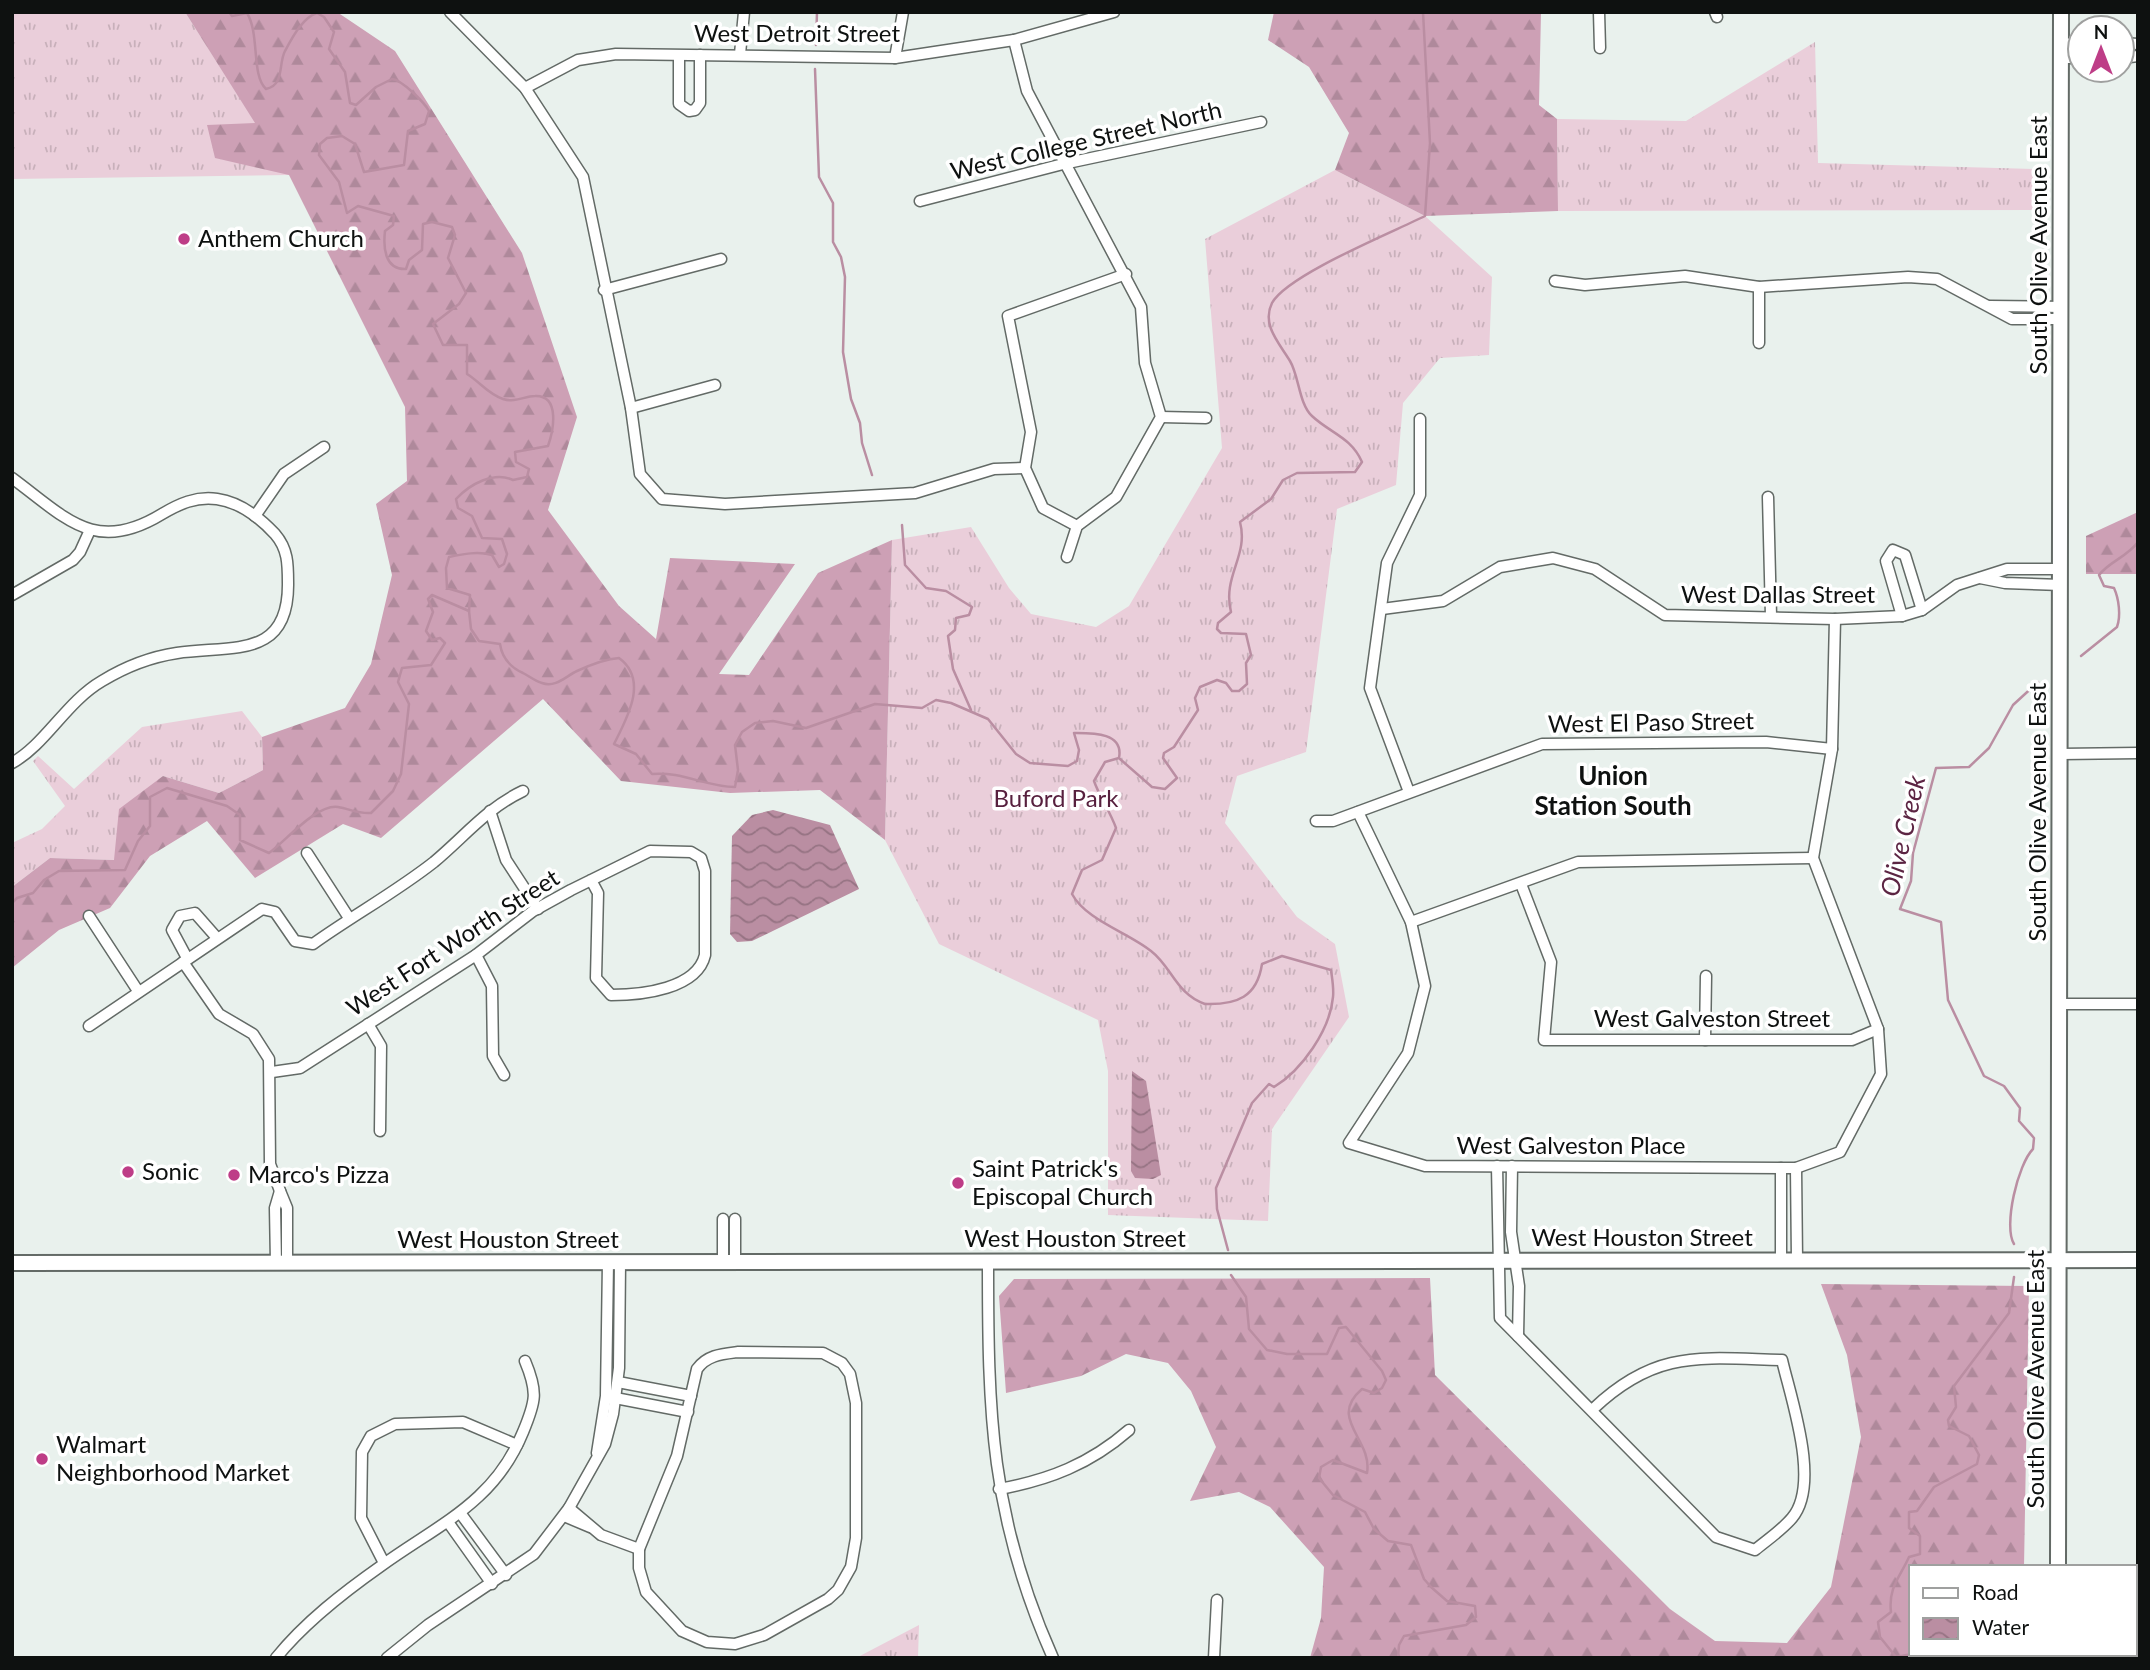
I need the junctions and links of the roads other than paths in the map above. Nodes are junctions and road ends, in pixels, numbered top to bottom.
1 (450, 12) edge
2 (744, 12) edge
3 (903, 12) edge
4 (1114, 12) edge
5 (1598, 12) edge
6 (2061, 12) edge
7 (1014, 40) junction
8 (1600, 48) dead end
9 (2066, 49) edge
10 (2061, 51) junction
11 (2066, 53) edge
12 (740, 54) junction
13 (700, 55) junction
14 (679, 56) junction
15 (895, 58) junction
16 (525, 88) junction
17 (1261, 122) dead end
18 (1063, 164) junction
19 (920, 201) dead end
20 (721, 258) dead end
21 (1126, 274) junction
22 (1556, 281) dead end
23 (1759, 288) junction
24 (604, 290) junction
25 (2062, 313) junction
26 (1759, 343) dead end
27 (715, 386) dead end
28 (631, 408) junction
29 (1161, 417) junction
30 (1206, 418) dead end
31 (1420, 419) dead end
32 (324, 447) dead end
33 (1025, 468) junction
34 (12, 478) edge
35 (1768, 497) dead end
36 (255, 516) junction
37 (1077, 526) junction
38 (90, 530) junction
39 (1067, 557) dead end
40 (2061, 569) junction
41 (1979, 578) junction
42 (2061, 585) junction
43 (12, 595) edge
44 (1382, 609) junction
45 (1922, 610) junction
46 (1771, 615) junction
47 (1902, 616) junction
48 (1835, 619) junction
49 (1832, 749) junction
50 (2138, 753) edge
51 (2061, 754) junction
52 (12, 763) edge
53 (523, 791) dead end
54 (1409, 792) junction
55 (490, 811) junction
56 (1358, 812) junction
57 (1316, 821) dead end
58 (307, 853) dead end
59 (1813, 858) junction
60 (591, 880) junction
61 (1521, 884) junction
62 (538, 909) junction
63 (89, 916) dead end
64 (349, 918) junction
65 (1411, 922) junction
66 (217, 938) junction
67 (476, 955) junction
68 (185, 960) junction
69 (1706, 976) dead end
70 (138, 991) junction
71 (2060, 1004) junction
72 (2138, 1004) edge
73 (368, 1024) junction
74 (89, 1026) dead end
75 (1878, 1030) junction
76 (1705, 1040) junction
77 (272, 1072) junction
78 (504, 1075) dead end
79 (380, 1131) dead end
80 (1497, 1166) junction
81 (1511, 1166) junction
82 (1781, 1168) junction
83 (1796, 1168) junction
84 (280, 1191) junction
85 (275, 1215) junction
86 (287, 1215) junction
87 (723, 1219) dead end
88 (735, 1219) dead end
89 (2059, 1259) junction
90 (1781, 1260) junction
91 (1797, 1260) junction
92 (2138, 1260) edge
93 (1498, 1261) junction
94 (1515, 1261) junction
95 (614, 1262) junction
96 (729, 1262) junction
97 (988, 1262) junction
98 (12, 1263) edge
99 (282, 1263) junction
100 (1518, 1336) junction
101 (525, 1361) dead end
102 (618, 1382) junction
103 (641, 1385) junction
104 (691, 1396) junction
105 (611, 1397) junction
106 (638, 1401) junction
107 (1592, 1409) junction
108 (688, 1412) junction
109 (1129, 1430) dead end
110 (517, 1445) junction
111 (999, 1489) junction
112 (567, 1512) junction
113 (461, 1514) junction
114 (448, 1522) junction
115 (639, 1549) junction
116 (384, 1563) junction
117 (2058, 1565) edge
118 (506, 1575) junction
119 (492, 1584) junction
120 (1217, 1600) dead end
121 (276, 1658) edge
122 (387, 1658) edge
123 (1053, 1658) edge
124 (1214, 1658) edge

1 - 16 street
2 - 12 street
3 - 15 street
4 - 7 street, West Detroit Street
5 - 8 street
6 - 10 main road, South Olive Avenue East
7 - 15 street, West Detroit Street
7 - 18 street
9 - 10 street
10 - 11 street
10 - 25 main road, South Olive Avenue East
12 - 13 street, West Detroit Street
12 - 15 street, West Detroit Street
13 - 14 street, West Detroit Street
13 - 14 street
14 - 16 street, West Detroit Street
16 - 24 street
17 - 18 street, West College Street North
18 - 19 street, West College Street North
18 - 21 street
20 - 24 street
21 - 29 street
21 - 33 street
22 - 23 street
23 - 25 street
23 - 26 street
24 - 28 street
25 - 40 main road, South Olive Avenue East
27 - 28 street
28 - 33 street
29 - 30 street
29 - 37 street
31 - 44 street
32 - 36 street
33 - 37 street
34 - 38 street
35 - 46 street
36 - 38 street
36 - 52 street
37 - 39 street
38 - 43 street
40 - 41 street, West Dallas Street
40 - 42 main road, South Olive Avenue East
41 - 42 street
41 - 45 street, West Dallas Street
42 - 51 main road, South Olive Avenue East
44 - 46 street, West Dallas Street
44 - 54 street
45 - 47 street, West Dallas Street
45 - 47 street
46 - 48 street, West Dallas Street
47 - 48 street, West Dallas Street
48 - 49 street
49 - 54 street, West El Paso Street
49 - 59 street
50 - 51 street
51 - 71 main road, South Olive Avenue East
53 - 55 street
54 - 56 street, West El Paso Street
55 - 62 street
55 - 64 street
56 - 57 street, West El Paso Street
56 - 65 street
58 - 64 street
59 - 61 street
59 - 75 street, West Galveston Place
60 - 60 street, West Fort Worth Street
60 - 62 street, West Fort Worth Street
61 - 65 street
61 - 76 street, West Galveston Street
62 - 67 street, West Fort Worth Street
63 - 70 street
64 - 66 street
65 - 80 street, West Galveston Place
66 - 68 street
66 - 68 street
67 - 73 street, West Fort Worth Street
67 - 78 street
68 - 70 street
68 - 77 street
69 - 76 street
70 - 74 street
71 - 72 street
71 - 89 main road, South Olive Avenue East
73 - 77 street, West Fort Worth Street
73 - 79 street
75 - 76 street, West Galveston Street
75 - 83 street, West Galveston Place
77 - 84 street
80 - 81 street, West Galveston Place
80 - 93 street
81 - 82 street, West Galveston Place
81 - 94 street
82 - 83 street, West Galveston Place
82 - 90 street
83 - 91 street
84 - 85 street
84 - 86 street
85 - 86 street
85 - 99 street
86 - 99 street
87 - 96 street
88 - 96 street
89 - 91 main road, West Houston Street
89 - 92 main road, West Houston Street
89 - 117 main road, South Olive Avenue East
90 - 91 main road, West Houston Street
90 - 94 main road, West Houston Street
93 - 94 main road, West Houston Street
93 - 97 main road, West Houston Street
93 - 100 street
94 - 100 street
95 - 96 main road, West Houston Street
95 - 99 main road, West Houston Street
95 - 102 street
95 - 105 street
96 - 97 main road, West Houston Street
97 - 111 street
98 - 99 main road, West Houston Street
100 - 107 street
101 - 110 street
102 - 103 street
102 - 105 street
103 - 104 street
103 - 106 street
104 - 108 street
104 - 115 street
105 - 106 street
105 - 112 street
106 - 108 street
107 - 107 street
108 - 115 street
109 - 111 street
110 - 113 street
110 - 116 street
111 - 123 street
112 - 115 street
112 - 118 street
113 - 114 street
113 - 118 street
114 - 116 street
114 - 119 street
116 - 121 street
118 - 119 street
119 - 122 street
120 - 124 street

